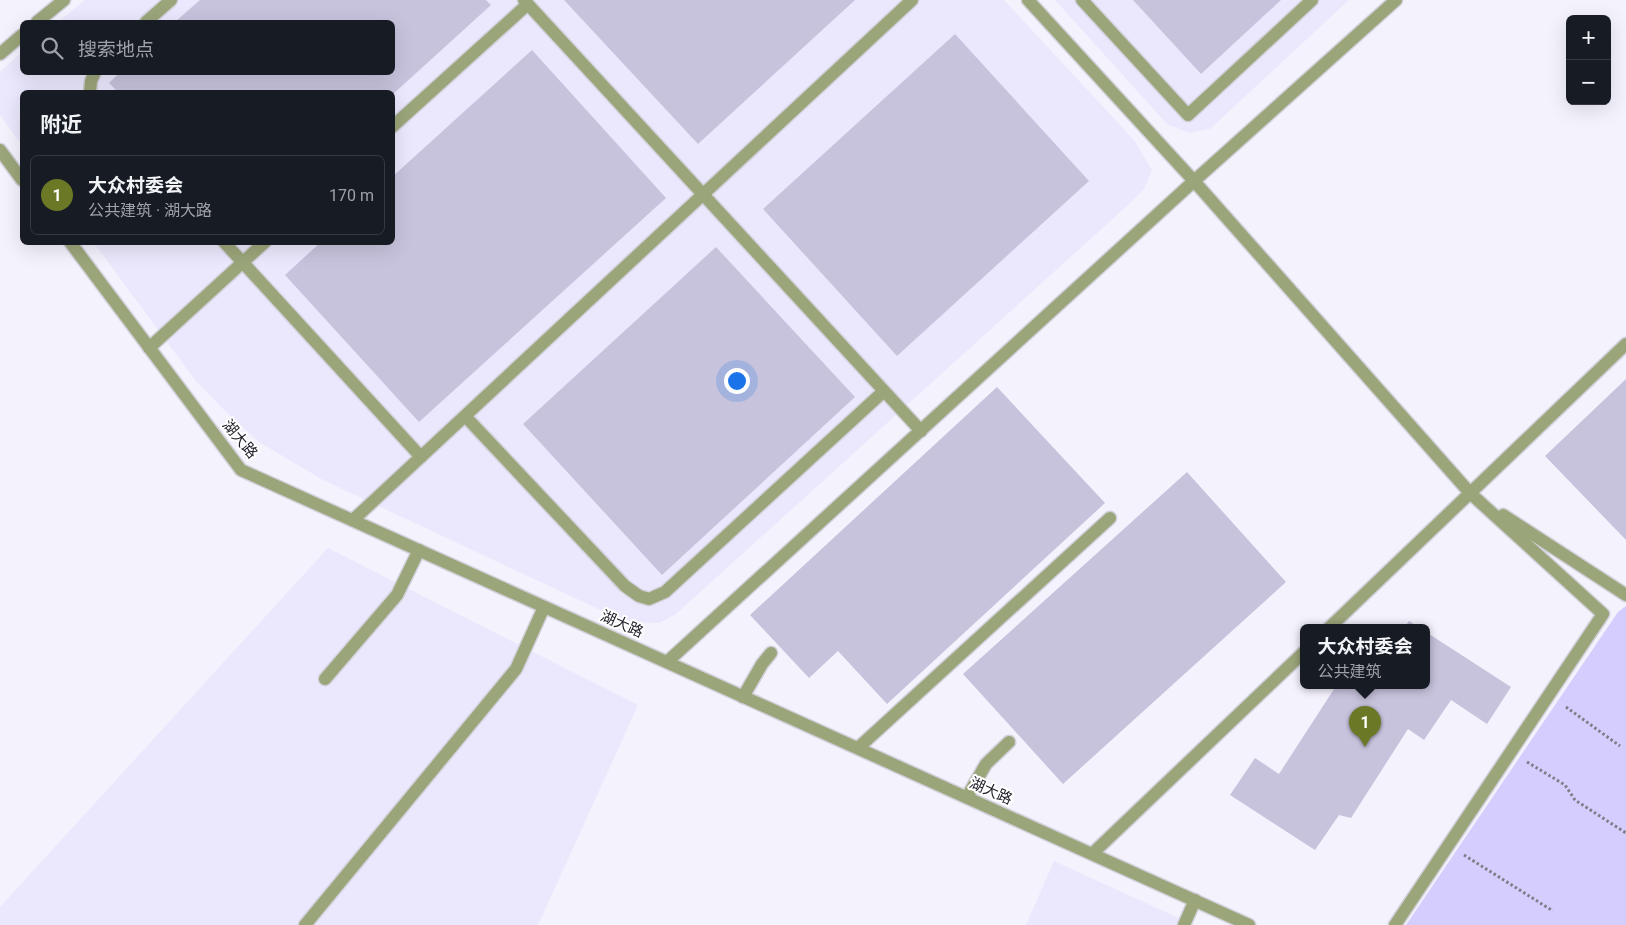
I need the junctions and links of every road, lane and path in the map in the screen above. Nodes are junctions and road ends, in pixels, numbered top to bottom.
1 (64, 0) edge
2 (170, 0) edge
3 (912, 0) edge
4 (1028, 0) edge
5 (1082, 0) edge
6 (1312, 0) edge
7 (1396, 0) edge
8 (526, 2) edge
9 (39, 20) edge
10 (148, 20) edge
11 (20, 37) edge
12 (0, 54) edge
13 (94, 75) edge
14 (90, 90) edge
15 (395, 123) edge
16 (0, 150) edge
17 (20, 177) edge
18 (1194, 181) junction
19 (702, 195) junction
20 (72, 245) edge
21 (227, 245) edge
22 (261, 245) edge
23 (242, 263) junction
24 (1626, 344) edge
25 (149, 348) junction
26 (884, 391) junction
27 (465, 416) junction
28 (921, 431) junction
29 (421, 457) junction
30 (1470, 493) junction
31 (1110, 518) dead end
32 (353, 520) junction
33 (419, 550) junction
34 (1626, 595) edge
35 (544, 606) junction
36 (1332, 624) edge
37 (771, 653) dead end
38 (1300, 656) edge
39 (667, 662) junction
40 (325, 679) dead end
41 (1549, 695) junction
42 (744, 697) junction
43 (1009, 742) dead end
44 (1620, 746) dead end
45 (858, 748) junction
46 (1511, 752) junction
47 (967, 797) junction
48 (1626, 833) edge
49 (1449, 846) junction
50 (1092, 854) junction
51 (1195, 900) junction
52 (1553, 911) dead end
53 (305, 925) edge
54 (1184, 925) edge
55 (1249, 925) edge
56 (1395, 925) edge

1 - 9 street
2 - 10 street
3 - 19 street
4 - 18 street
5 - 6 street
7 - 18 street
8 - 15 street
8 - 19 street
11 - 12 street
13 - 14 street
16 - 17 street
18 - 28 street
18 - 30 street
19 - 26 street
19 - 27 street
20 - 25 street, 湖大路
21 - 23 street
22 - 23 street
23 - 25 street
23 - 29 street
24 - 30 street
25 - 32 street, 湖大路
26 - 27 street
26 - 28 street
27 - 29 street
28 - 39 street
29 - 32 street
30 - 34 street
30 - 36 street
30 - 41 street
31 - 45 street
32 - 33 street, 湖大路
33 - 35 street, 湖大路
33 - 40 street
35 - 39 street, 湖大路
35 - 53 street
37 - 42 street
38 - 50 street
39 - 42 street, 湖大路
41 - 44 path
41 - 46 street
42 - 45 street, 湖大路
43 - 47 street
45 - 47 street, 湖大路
46 - 48 path
46 - 49 street
47 - 50 street, 湖大路
49 - 52 path
49 - 56 street
50 - 51 street, 湖大路
51 - 54 street
51 - 55 street, 湖大路

